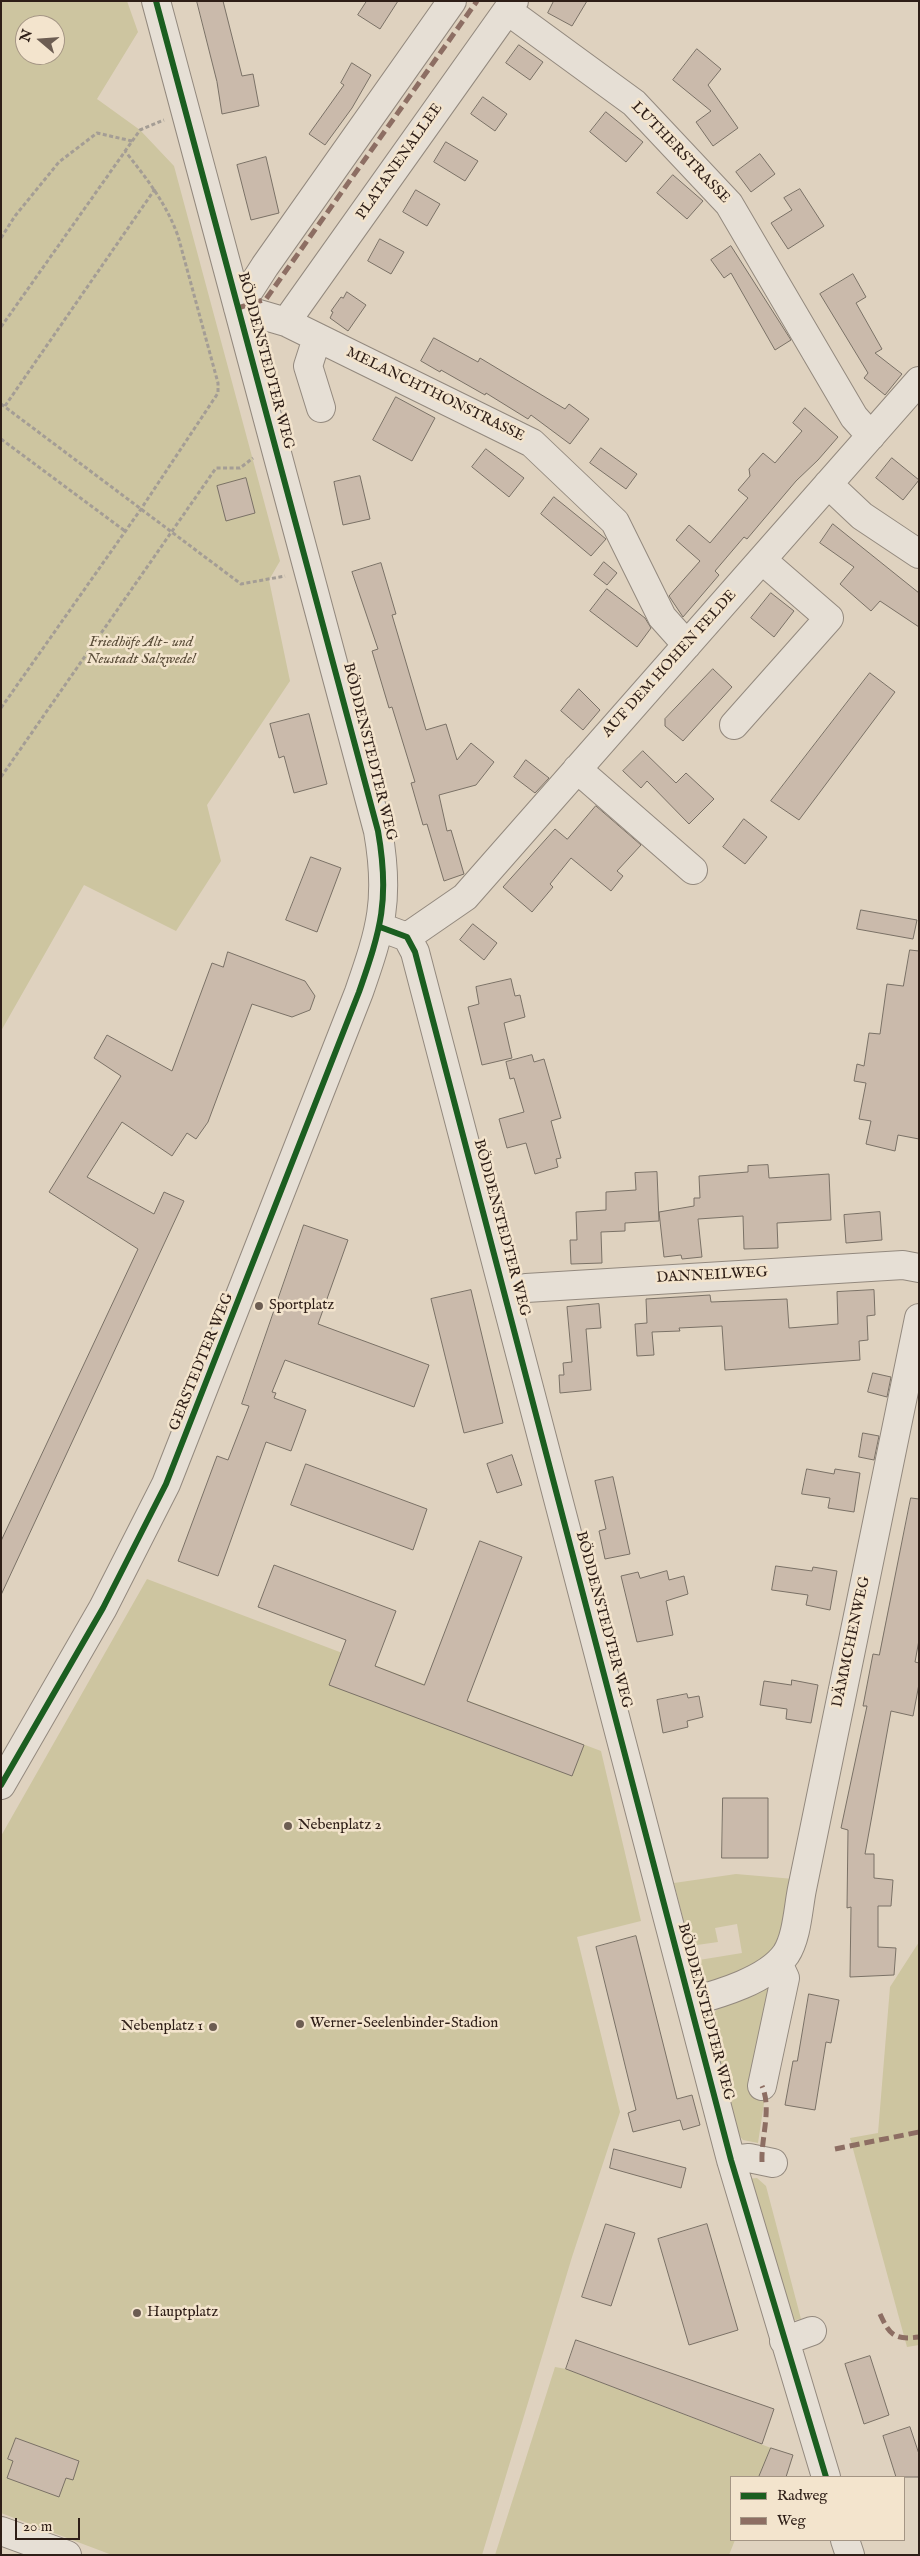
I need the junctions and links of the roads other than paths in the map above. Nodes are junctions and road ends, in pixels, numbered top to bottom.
1 (156, 1) edge
2 (452, 1) edge
3 (511, 6) edge
4 (238, 308) junction
5 (286, 322) junction
6 (318, 338) junction
7 (919, 381) edge
8 (321, 408) dead end
9 (871, 436) junction
10 (828, 484) junction
11 (919, 554) edge
12 (762, 560) junction
13 (687, 645) junction
14 (734, 725) dead end
15 (577, 769) junction
16 (693, 870) dead end
17 (380, 927) junction
18 (407, 937) junction
19 (919, 1268) edge
20 (505, 1292) junction
21 (919, 1318) edge
22 (1, 1785) edge
23 (778, 1963) junction
24 (690, 2002) junction
25 (762, 2086) dead end
26 (731, 2160) junction
27 (773, 2163) dead end
28 (812, 2331) dead end
29 (784, 2341) junction
30 (826, 2476) edge
31 (1, 2530) edge
32 (845, 2541) edge
33 (67, 2555) edge
34 (850, 2555) edge

1 - 4 street, BÖDDENSTEDTER WEG
2 - 4 street
3 - 5 street, PLATANENALLEE
3 - 9 street, LUTHERSTRASSE
4 - 5 street, MELANCHTHONSTRASSE
4 - 17 street, BÖDDENSTEDTER WEG
5 - 6 street, MELANCHTHONSTRASSE
6 - 8 street
6 - 13 street, MELANCHTHONSTRASSE
7 - 9 street, AUF DEM HOHEN FELDE
9 - 10 street, AUF DEM HOHEN FELDE
10 - 11 street
10 - 12 street, AUF DEM HOHEN FELDE
12 - 13 street, AUF DEM HOHEN FELDE
12 - 14 street
13 - 15 street, AUF DEM HOHEN FELDE
15 - 16 street
15 - 18 street, AUF DEM HOHEN FELDE
17 - 18 street
17 - 22 street, GERSTEDTER WEG
18 - 20 street, BÖDDENSTEDTER WEG
19 - 20 street, DANNEILWEG
20 - 24 street, BÖDDENSTEDTER WEG
21 - 23 street, DÄMMCHENWEG
23 - 24 street, DÄMMCHENWEG
23 - 25 street
24 - 26 street, BÖDDENSTEDTER WEG
26 - 27 street
26 - 29 street, BÖDDENSTEDTER WEG
28 - 29 street
29 - 30 street, BÖDDENSTEDTER WEG
31 - 33 street
32 - 34 street

